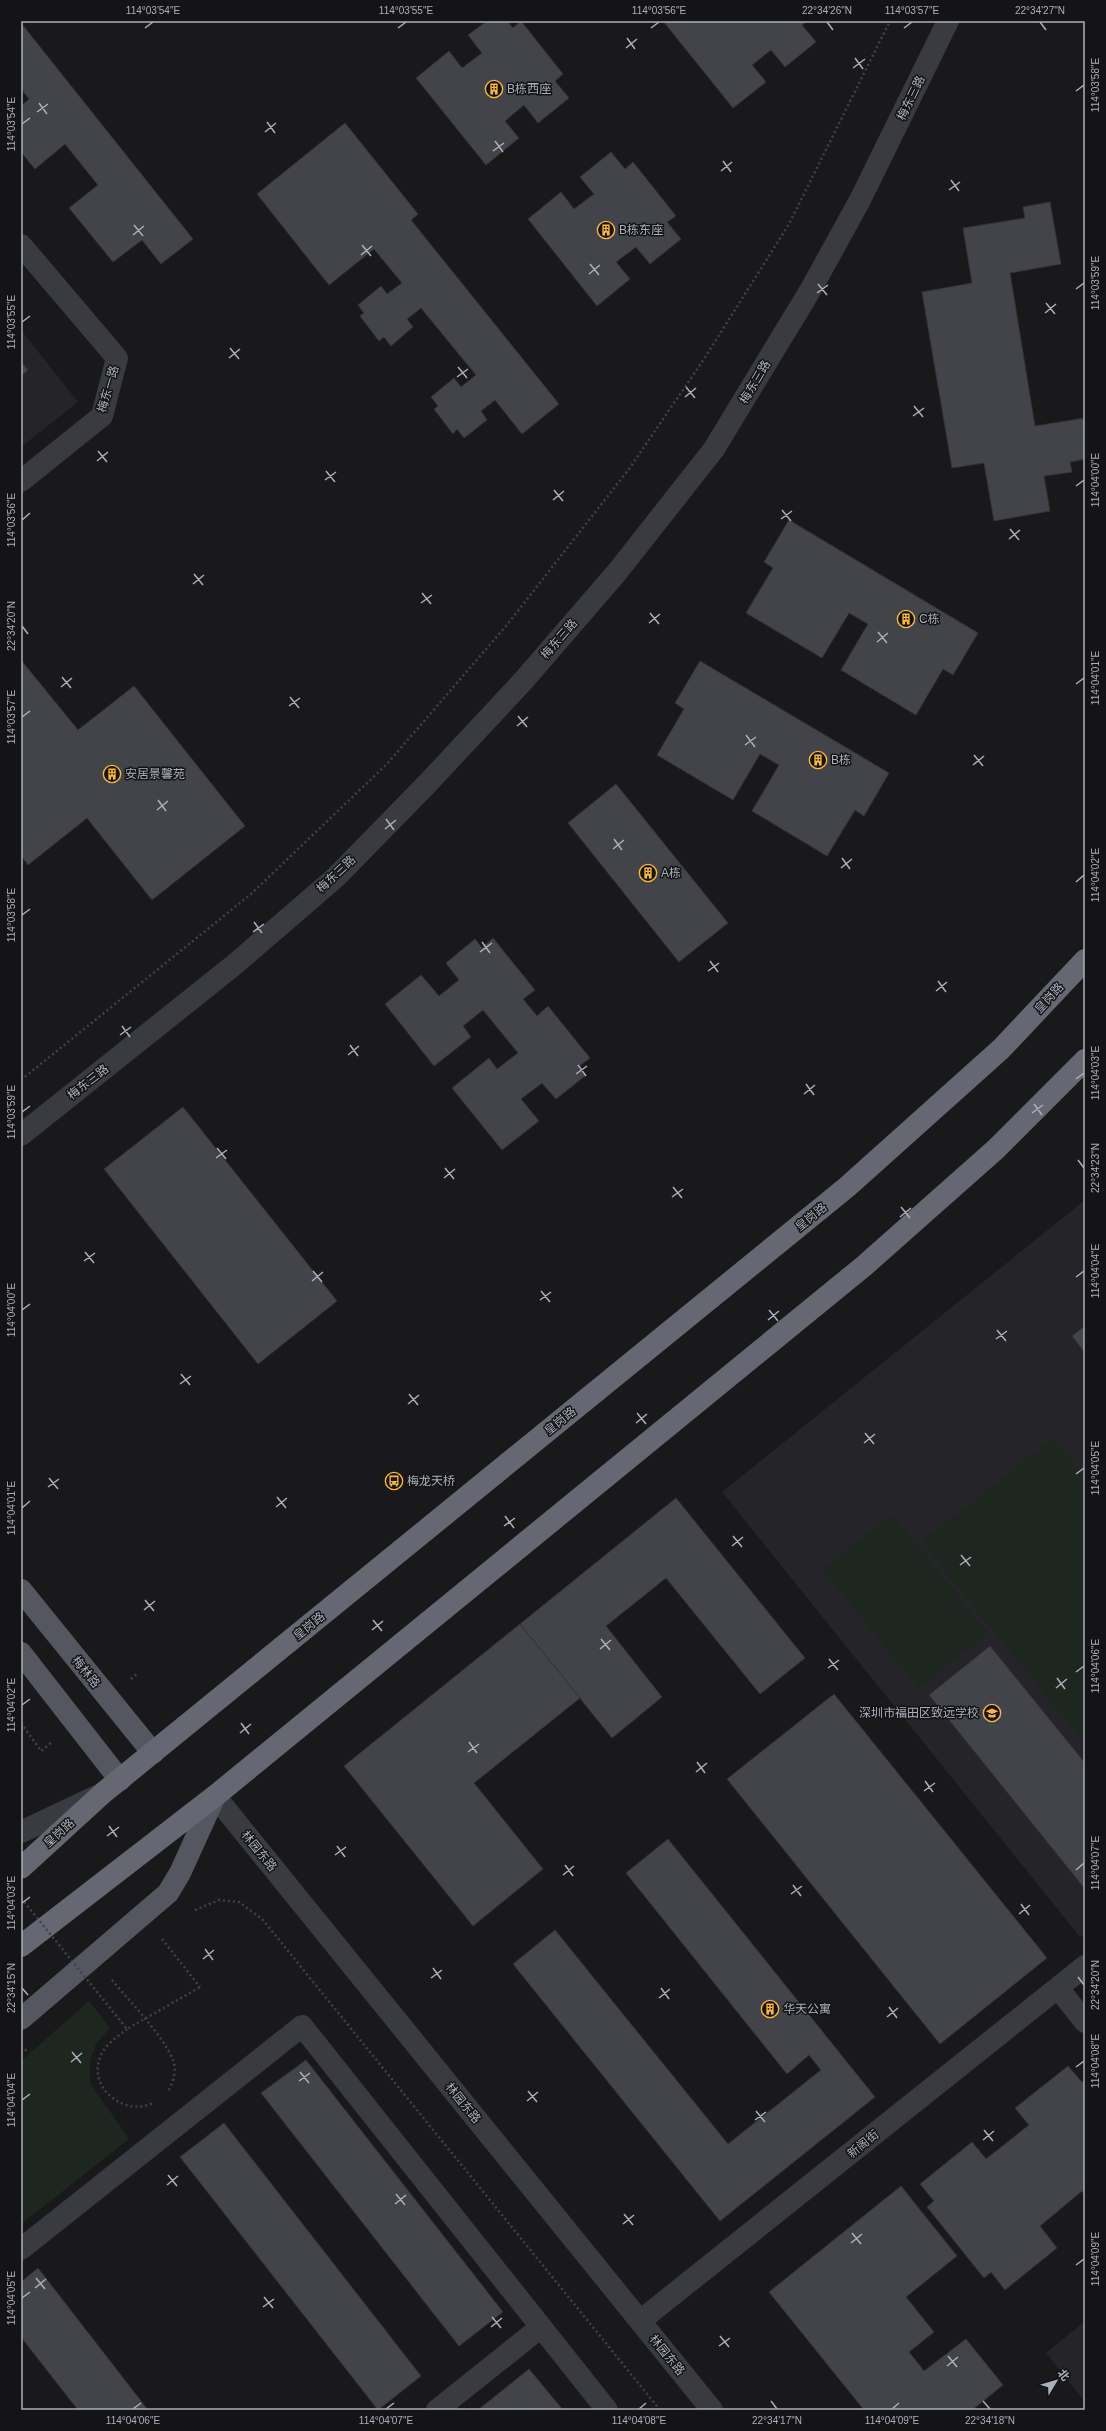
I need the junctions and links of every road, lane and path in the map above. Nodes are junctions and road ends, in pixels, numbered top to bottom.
1 (890, 21) edge
2 (948, 21) edge
3 (21, 246) edge
4 (21, 481) edge
5 (1085, 960) edge
6 (1085, 1060) edge
7 (21, 1080) edge
8 (21, 1135) edge
9 (21, 1590) edge
10 (21, 1653) edge
11 (21, 1723) edge
12 (41, 1751) dead end
13 (153, 1754) junction
14 (112, 1786) junction
15 (215, 1796) junction
16 (21, 1832) edge
17 (21, 1868) edge
18 (21, 1898) edge
19 (199, 1907) dead end
20 (162, 1938) dead end
21 (21, 1946) edge
22 (1085, 1966) edge
23 (112, 1979) dead end
24 (1058, 1988) junction
25 (21, 2019) edge
26 (1085, 2022) edge
27 (127, 2029) junction
28 (163, 2096) dead end
29 (158, 2101) dead end
30 (21, 2250) edge
31 (640, 2321) junction
32 (541, 2327) junction
33 (437, 2410) edge
34 (607, 2410) edge
35 (660, 2410) edge
36 (712, 2410) edge

1 - 7 path
2 - 8 street, 梅东三路
3 - 4 street, 梅东一路
5 - 13 highway, 皇岗路
6 - 15 highway
9 - 13 main road, 梅林路
10 - 14 main road
11 - 12 path
13 - 14 highway, 皇岗路
14 - 16 street
14 - 17 highway, 皇岗路
15 - 21 highway
15 - 25 main road
15 - 31 street, 林园东路
18 - 27 path, bridge
19 - 35 path
20 - 27 path, bridge
22 - 24 street, 新阁街
23 - 28 path
24 - 26 street
24 - 31 street, 新阁街
27 - 29 path
30 - 32 street
31 - 36 street, 林园东路
32 - 33 street
32 - 34 street

